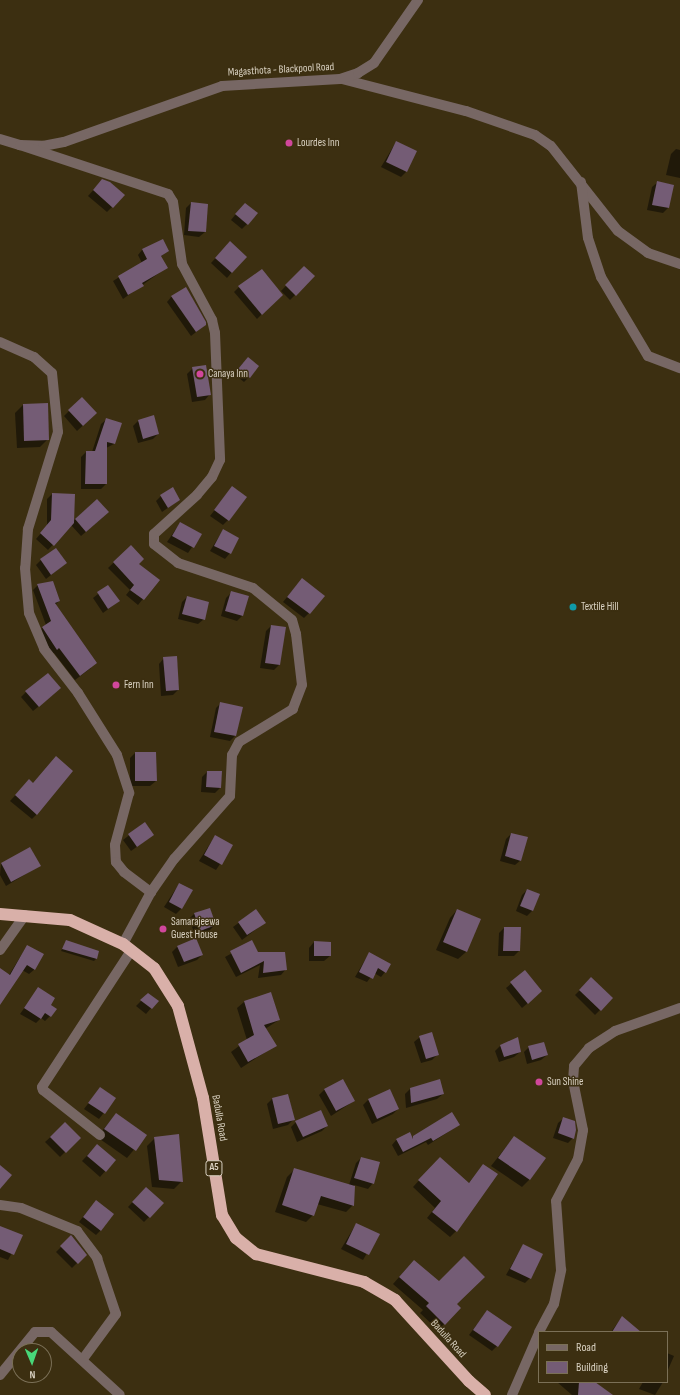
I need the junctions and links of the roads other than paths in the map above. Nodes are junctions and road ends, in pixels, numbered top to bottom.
1 (418, 0) edge
2 (340, 79) junction
3 (0, 139) edge
4 (20, 144) junction
5 (580, 180) junction
6 (680, 264) edge
7 (0, 342) edge
8 (680, 368) edge
9 (151, 892) junction
10 (0, 914) edge
11 (25, 915) junction
12 (127, 948) junction
13 (0, 950) edge
14 (680, 1008) edge
15 (100, 1135) dead end
16 (0, 1204) edge
17 (540, 1331) edge
18 (538, 1334) edge
19 (83, 1359) junction
20 (0, 1375) edge
21 (120, 1395) edge
22 (485, 1395) edge
23 (512, 1395) edge

1 - 2 street, Magasthota - Blackpool Road
2 - 4 street, Magasthota - Blackpool Road
2 - 5 street
3 - 4 street, Magasthota - Blackpool Road
4 - 9 street
5 - 6 street
5 - 8 street
7 - 9 street
9 - 12 street
10 - 11 highway, Badulla Road / A5
11 - 12 highway, Badulla Road / A5
11 - 13 street
12 - 15 street
12 - 22 highway, Badulla Road / A5
14 - 17 street
16 - 19 street
18 - 23 street
19 - 20 street
19 - 21 street

